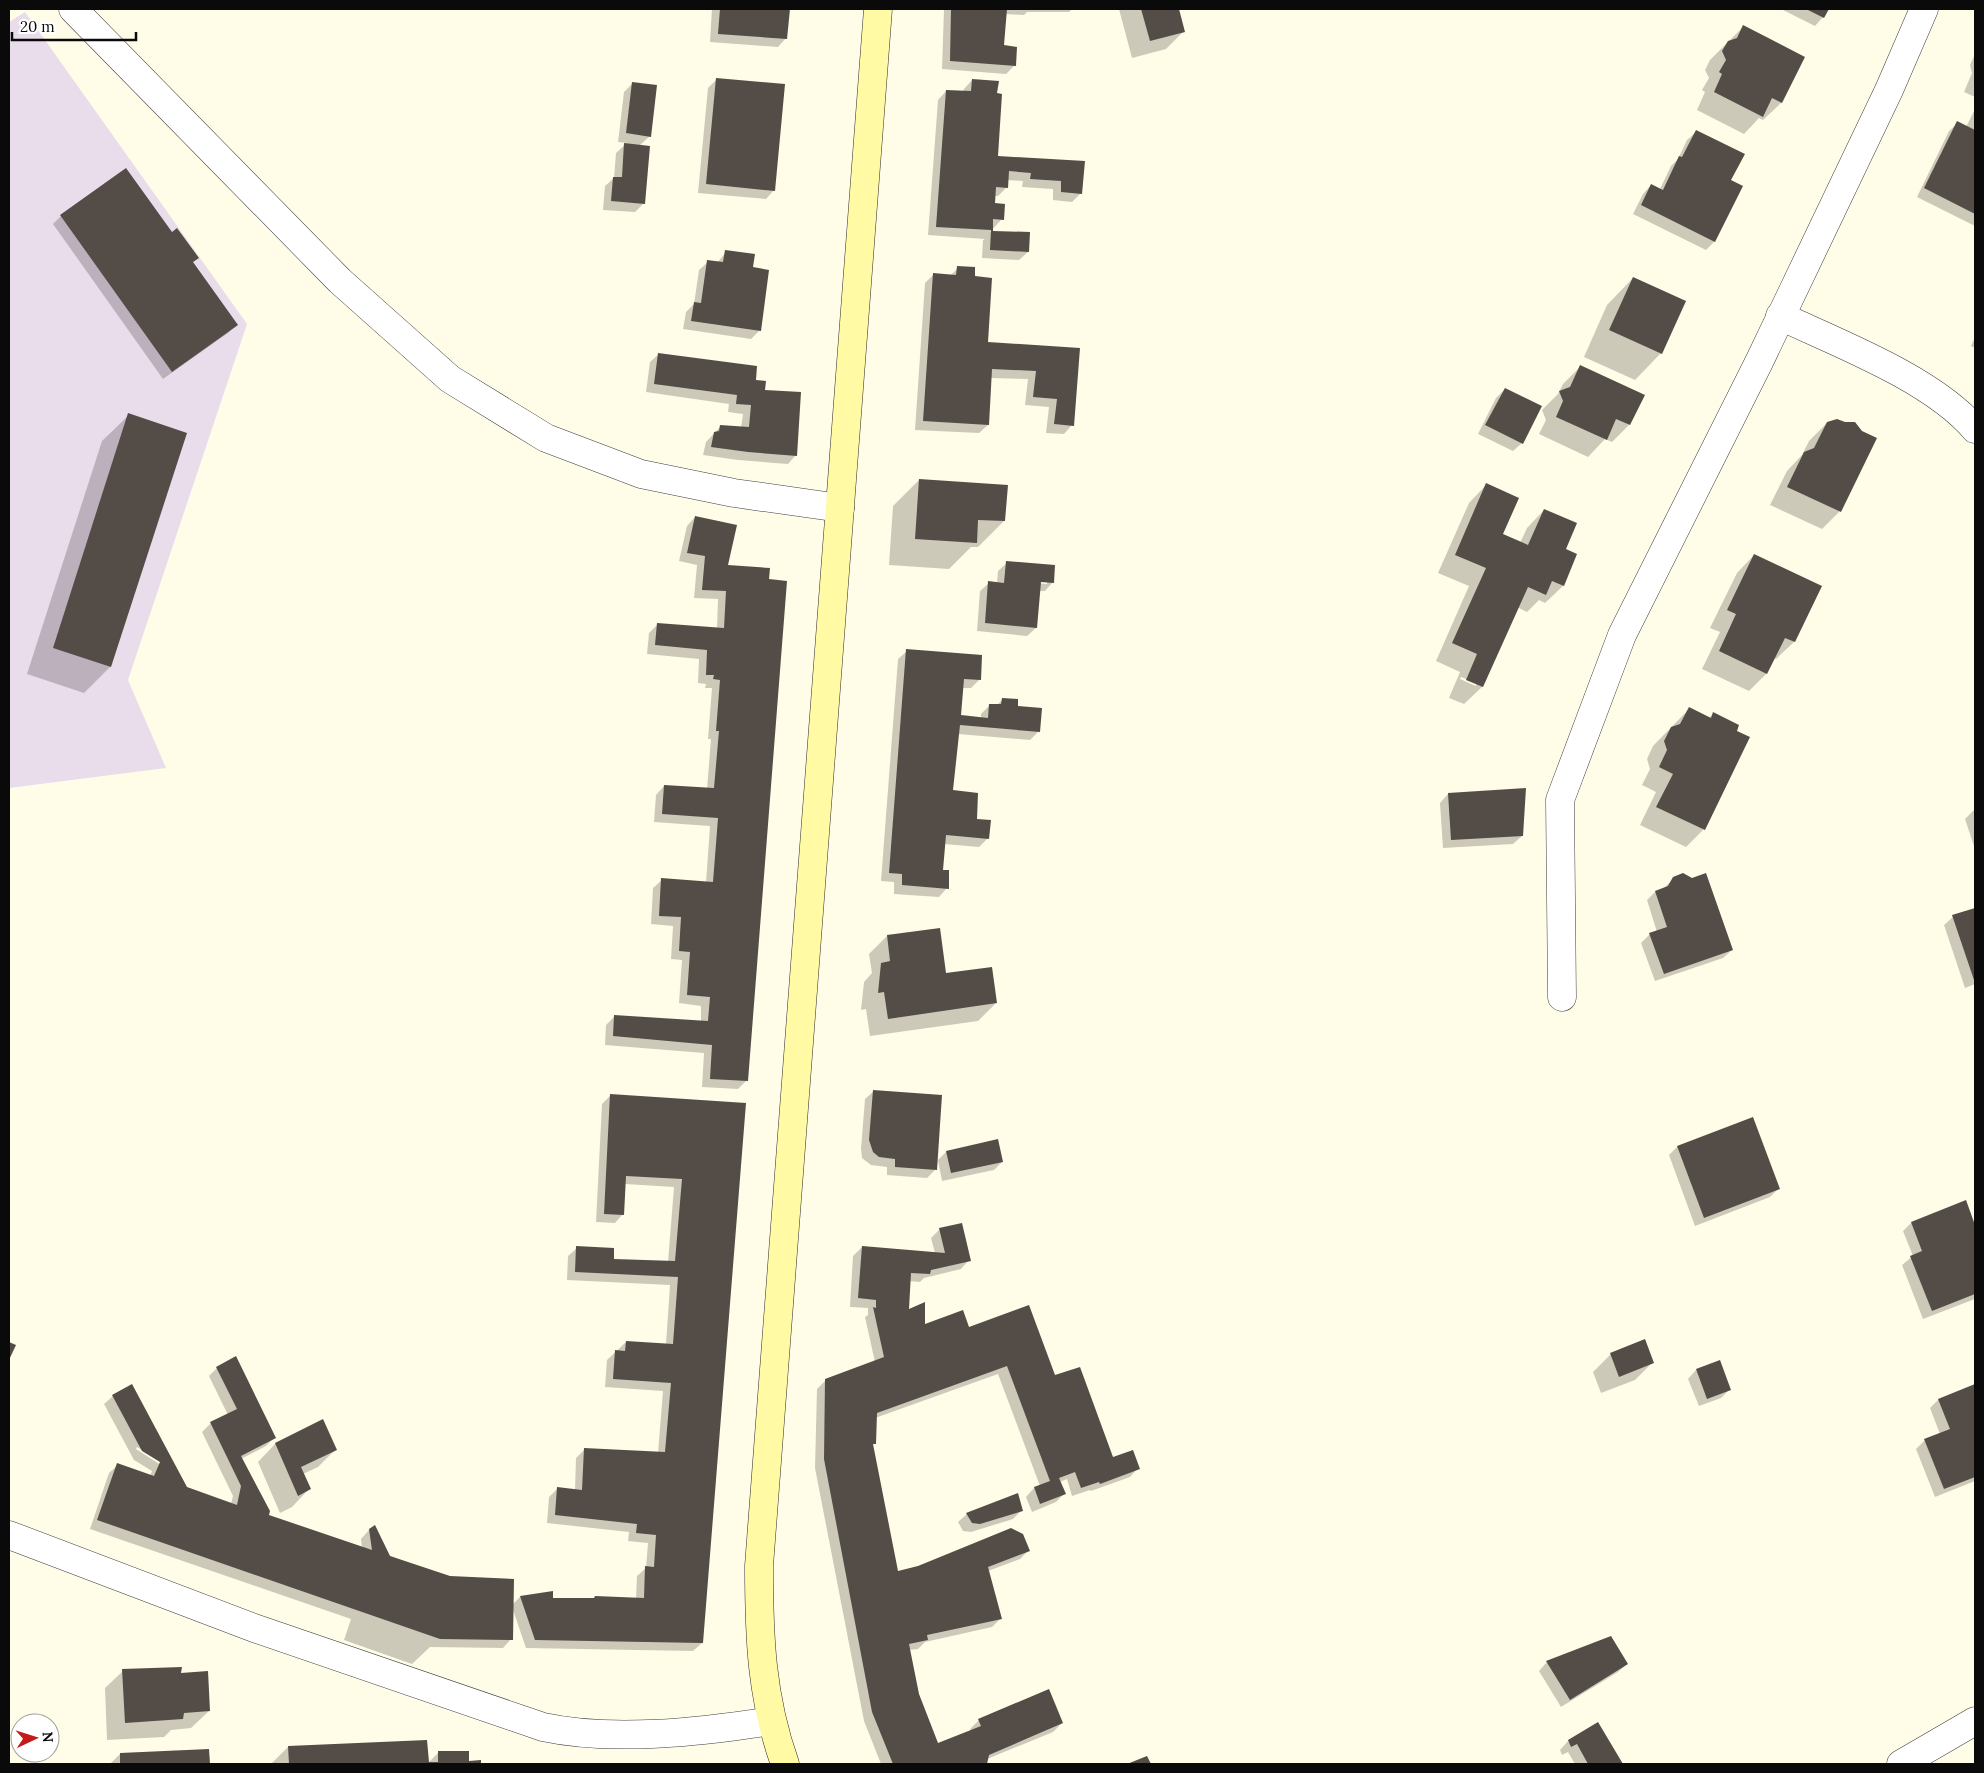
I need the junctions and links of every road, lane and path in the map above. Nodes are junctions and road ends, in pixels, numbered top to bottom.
1 (73, 9) edge
2 (878, 9) edge
3 (1924, 9) edge
4 (1780, 316) junction
5 (1975, 429) edge
6 (840, 508) junction
7 (1562, 996) dead end
8 (9, 1535) edge
9 (771, 1721) junction
10 (1975, 1721) edge
11 (785, 1764) edge
12 (1901, 1764) edge

1 - 6 street
2 - 6 street
3 - 4 street
4 - 5 street
4 - 7 street
6 - 9 street
8 - 9 street
9 - 11 street
10 - 12 street

